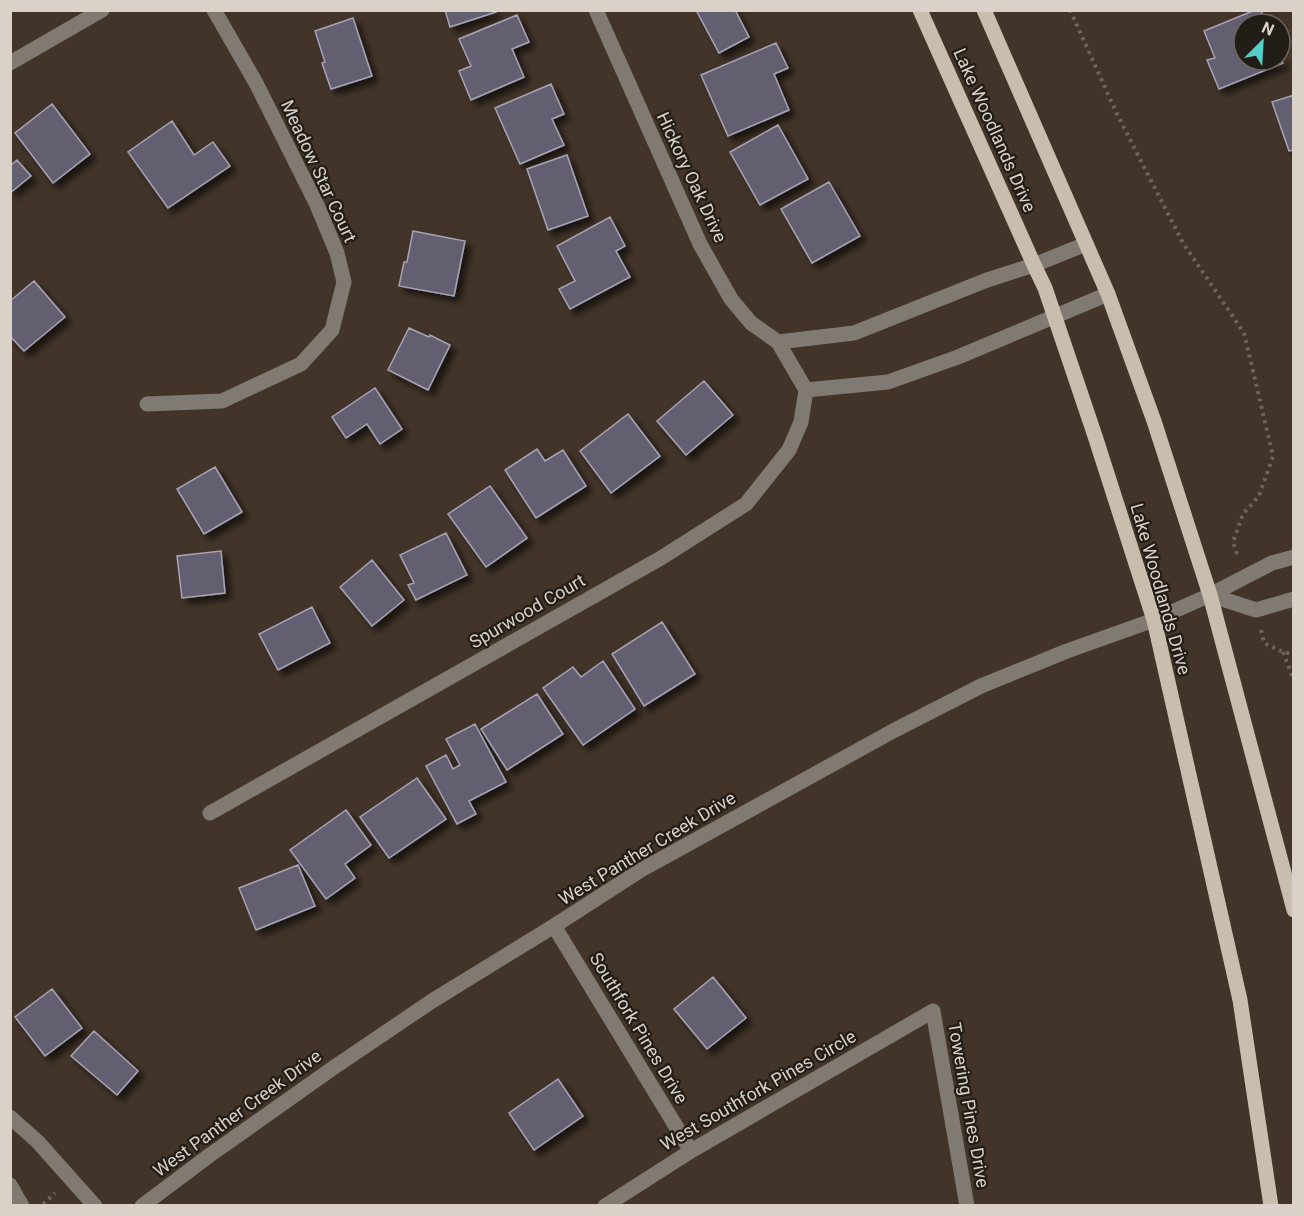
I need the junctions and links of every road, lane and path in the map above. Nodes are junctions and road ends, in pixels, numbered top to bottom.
1 (102, 10) edge
2 (214, 10) edge
3 (596, 10) edge
4 (920, 10) edge
5 (984, 10) edge
6 (1070, 10) edge
7 (10, 63) edge
8 (1086, 244) junction
9 (1034, 266) junction
10 (1108, 294) junction
11 (1055, 315) junction
12 (778, 342) junction
13 (806, 390) junction
14 (147, 404) dead end
15 (1293, 557) edge
16 (1244, 578) junction
17 (1210, 595) junction
18 (1293, 599) edge
19 (1256, 610) junction
20 (1154, 620) junction
21 (1283, 652) junction
22 (1293, 654) edge
23 (1293, 681) edge
24 (210, 813) dead end
25 (1293, 910) edge
26 (554, 926) junction
27 (933, 1011) joint
28 (10, 1117) edge
29 (691, 1151) junction
30 (10, 1185) edge
31 (22, 1206) edge
32 (95, 1206) edge
33 (142, 1206) edge
34 (605, 1206) edge
35 (967, 1206) edge
36 (1271, 1206) edge

1 - 7 street
2 - 14 street, Meadow Star Court
3 - 12 street, Hickory Oak Drive
4 - 9 main road, Lake Woodlands Drive
5 - 8 main road, Lake Woodlands Drive
6 - 16 path
8 - 9 street
8 - 10 main road, Lake Woodlands Drive
9 - 11 main road, Lake Woodlands Drive
9 - 12 street
10 - 11 street
10 - 17 main road, Lake Woodlands Drive
11 - 13 street
11 - 20 main road, Lake Woodlands Drive
12 - 13 street, Hickory Oak Drive
13 - 24 street, Spurwood Court
15 - 16 street, West Panther Creek Drive
16 - 17 street, West Panther Creek Drive
17 - 19 street
17 - 20 street, West Panther Creek Drive
17 - 25 main road, Lake Woodlands Drive
18 - 19 street
19 - 21 path
20 - 26 street, West Panther Creek Drive
20 - 36 main road, Lake Woodlands Drive
21 - 22 path
21 - 23 path
26 - 29 street, Southfork Pines Drive
26 - 33 street, West Panther Creek Drive
27 - 29 street, West Southfork Pines Circle
27 - 35 street, Towering Pines Drive
28 - 32 street
29 - 34 street, West Southfork Pines Circle
30 - 31 street

